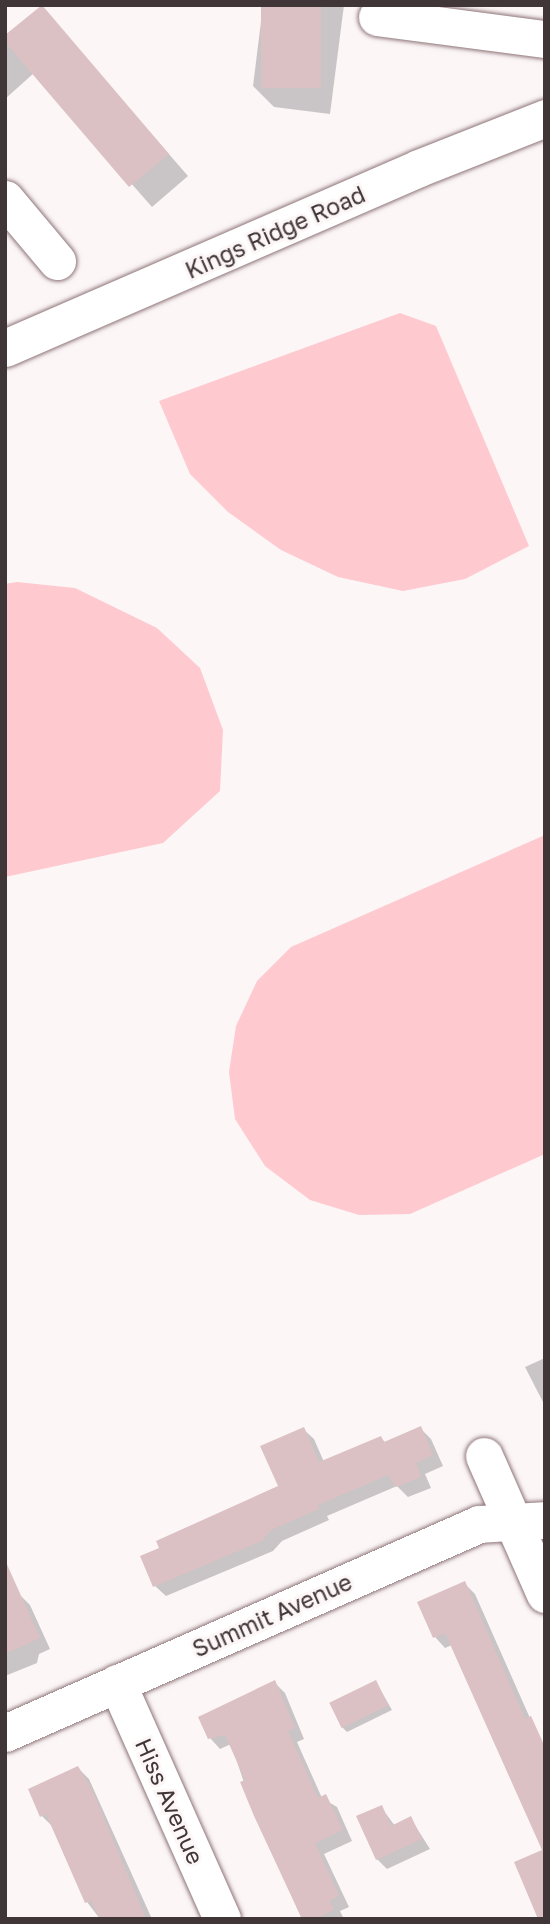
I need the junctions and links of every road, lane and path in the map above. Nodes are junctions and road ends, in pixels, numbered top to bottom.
1 (377, 17) dead end
2 (545, 39) edge
3 (545, 118) edge
4 (5, 199) edge
5 (57, 261) dead end
6 (5, 348) edge
7 (484, 1456) dead end
8 (529, 1521) edge
9 (545, 1594) edge
10 (117, 1683) junction
11 (5, 1733) edge
12 (222, 1919) edge

1 - 2 street
3 - 6 street, Kings Ridge Road
4 - 5 street
7 - 8 street
8 - 9 street
8 - 10 street, Summit Avenue
10 - 11 street, Summit Avenue
10 - 12 street, Hiss Avenue

